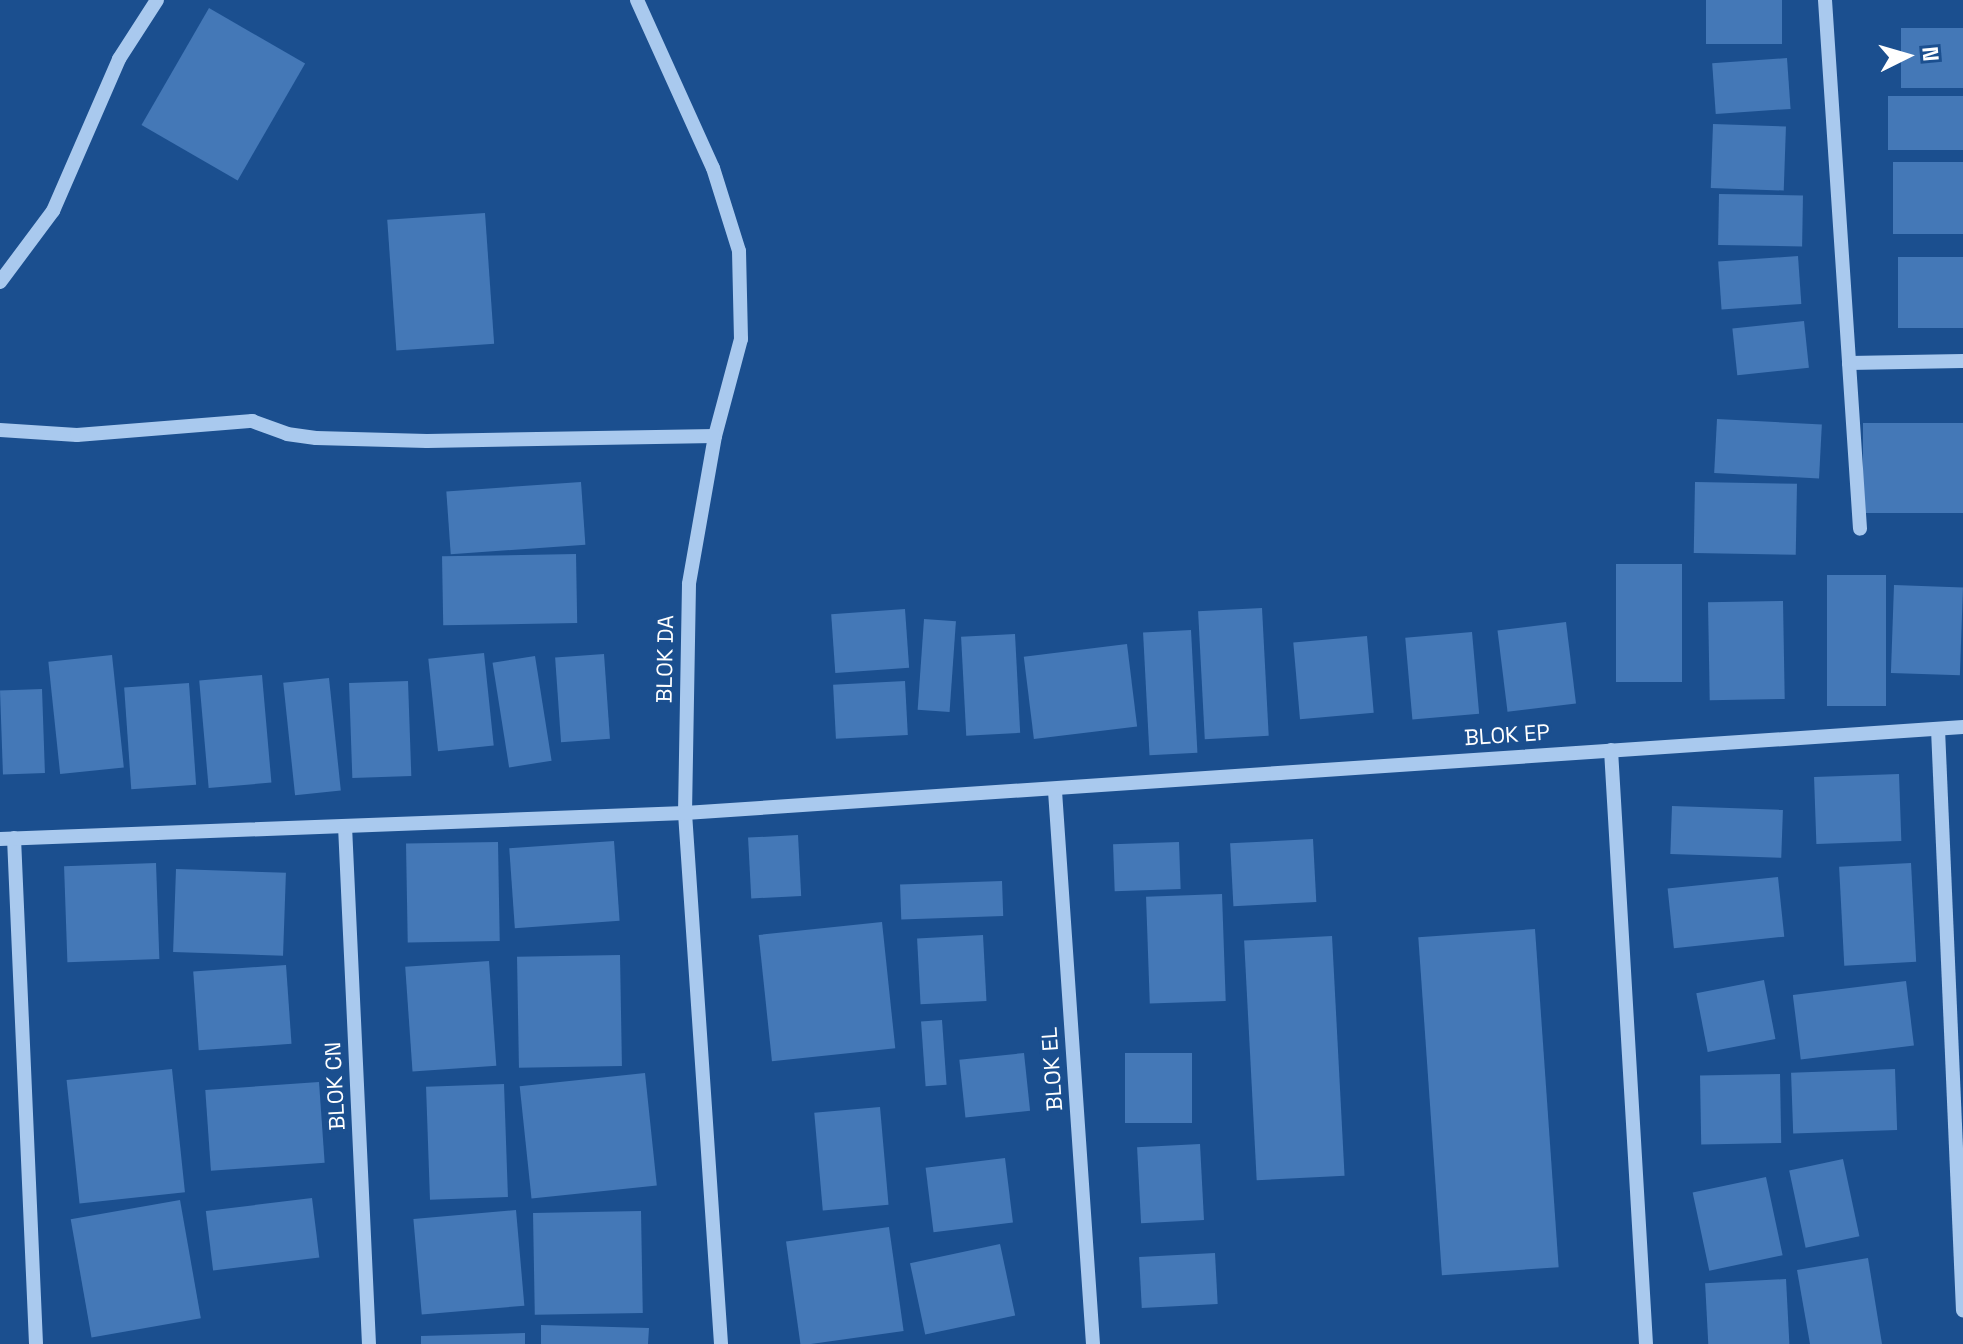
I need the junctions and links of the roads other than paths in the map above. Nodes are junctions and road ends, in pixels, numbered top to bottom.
1 (157, 0) edge
2 (637, 0) edge
3 (1825, 0) edge
4 (0, 282) edge
5 (1963, 361) edge
6 (1849, 363) junction
7 (0, 430) edge
8 (715, 436) junction
9 (1860, 529) dead end
10 (1963, 727) edge
11 (1938, 729) junction
12 (1611, 750) junction
13 (1055, 791) junction
14 (685, 813) junction
15 (345, 826) junction
16 (7, 839) edge
17 (1963, 1310) edge
18 (36, 1344) edge
19 (369, 1344) edge
20 (721, 1344) edge
21 (1093, 1344) edge
22 (1646, 1344) edge

1 - 4 street
2 - 8 street, BLOK DA
3 - 6 street
5 - 6 street
6 - 9 street
7 - 8 street
8 - 14 street, BLOK DA
10 - 11 street, BLOK EP
11 - 12 street, BLOK EP
11 - 17 street
12 - 13 street, BLOK EP
12 - 22 street
13 - 14 street, BLOK EP
13 - 21 street, BLOK EL
14 - 15 street, BLOK EP
14 - 20 street, BLOK DA
15 - 16 street, BLOK EP
15 - 19 street, BLOK CN
16 - 18 street

